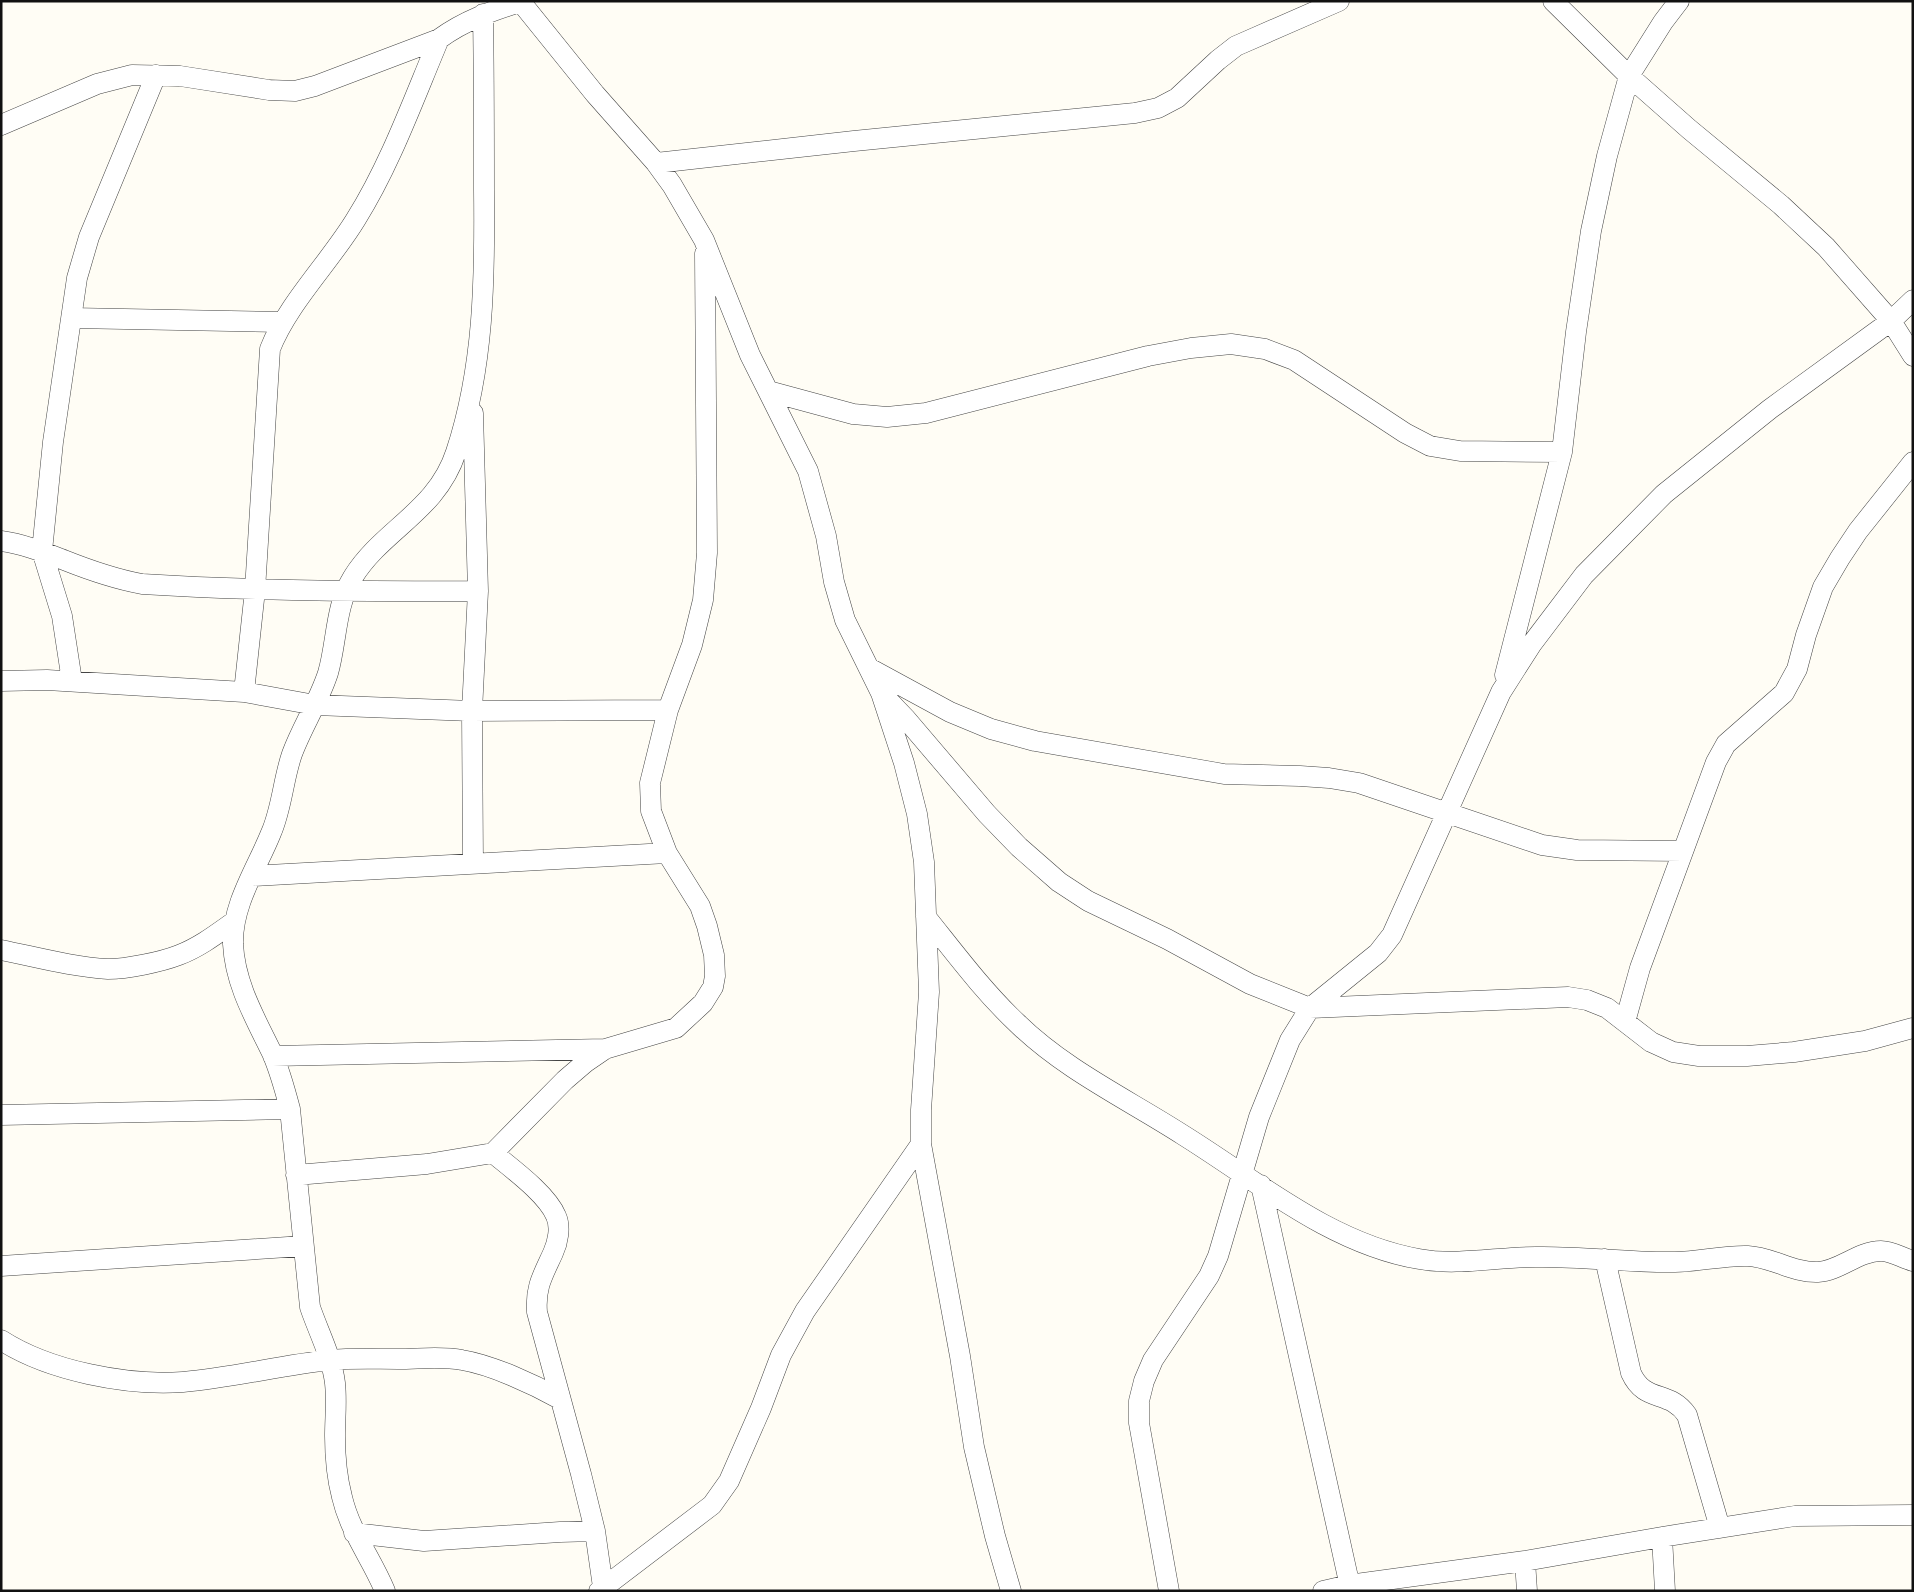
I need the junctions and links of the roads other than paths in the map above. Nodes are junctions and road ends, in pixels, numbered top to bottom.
1 (521, 1) edge
2 (1339, 1) edge
3 (1553, 1) edge
4 (1679, 1) edge
5 (483, 14) junction
6 (439, 39) junction
7 (156, 75) junction
8 (1629, 76) junction
9 (1, 125) edge
10 (656, 163) junction
11 (704, 240) junction
12 (1913, 300) edge
13 (72, 318) junction
14 (1891, 321) junction
15 (283, 322) junction
16 (1913, 356) edge
17 (768, 391) junction
18 (473, 392) junction
19 (1562, 452) junction
20 (1913, 462) edge
21 (1, 541) edge
22 (42, 551) junction
23 (255, 590) junction
24 (478, 591) junction
25 (346, 592) junction
26 (869, 668) junction
27 (1, 680) edge
28 (72, 681) junction
29 (244, 692) junction
30 (1501, 692) junction
31 (881, 693) junction
32 (315, 705) junction
33 (668, 710) junction
34 (472, 711) junction
35 (1446, 814) junction
36 (1683, 851) junction
37 (667, 853) junction
38 (473, 864) junction
39 (252, 876) junction
40 (926, 917) junction
41 (235, 921) junction
42 (1, 950) edge
43 (1310, 1008) junction
44 (1625, 1022) junction
45 (1913, 1028) edge
46 (605, 1049) junction
47 (273, 1056) junction
48 (290, 1109) junction
49 (1, 1115) edge
50 (921, 1144) junction
51 (493, 1153) junction
52 (1242, 1174) junction
53 (296, 1175) junction
54 (1261, 1185) junction
55 (303, 1246) junction
56 (1605, 1259) junction
57 (1913, 1261) edge
58 (1, 1266) edge
59 (1, 1340) edge
60 (331, 1360) junction
61 (560, 1399) junction
62 (1913, 1515) edge
63 (1720, 1528) junction
64 (595, 1531) junction
65 (354, 1533) junction
66 (1662, 1537) junction
67 (1525, 1561) junction
68 (1350, 1588) edge
69 (601, 1589) edge
70 (385, 1591) edge
71 (1011, 1591) edge
72 (1169, 1591) edge
73 (1323, 1591) edge
74 (1527, 1591) edge
75 (1665, 1591) edge

1 - 5 street
1 - 10 street
2 - 10 street
3 - 8 street
4 - 8 street
5 - 6 street
5 - 18 street
6 - 7 street
6 - 15 street
7 - 9 street
7 - 13 street
8 - 14 street
8 - 19 street
10 - 11 street
11 - 17 street
11 - 33 street
12 - 14 street
13 - 15 street
13 - 22 street
14 - 16 street
14 - 30 street
15 - 23 street
17 - 19 street
17 - 26 street
18 - 24 street
18 - 25 street
19 - 30 street
20 - 36 street
21 - 22 street
22 - 23 street
22 - 28 street
23 - 25 street
23 - 29 street
24 - 25 street
24 - 34 street
25 - 32 street
26 - 31 street
26 - 35 street
27 - 28 street
28 - 29 street
29 - 32 street
30 - 35 street
31 - 40 street
31 - 43 street
32 - 34 street
32 - 39 street
33 - 34 street
33 - 37 street
34 - 38 street
35 - 36 street
35 - 43 street
36 - 44 street
37 - 38 street
37 - 46 street
38 - 39 street
39 - 41 street
40 - 50 street
40 - 52 street
41 - 42 street
41 - 47 street
43 - 44 street
43 - 52 street
44 - 45 street
46 - 47 street
46 - 51 street
47 - 48 street
48 - 49 street
48 - 53 street
50 - 69 street
50 - 71 street
51 - 53 street
51 - 61 street
52 - 54 street
52 - 72 street
53 - 55 street
54 - 56 street
54 - 68 street
55 - 58 street
55 - 60 street
56 - 57 street
56 - 63 street
59 - 60 street
60 - 61 street
60 - 65 street
61 - 64 street
62 - 63 street
63 - 66 street
64 - 65 street
64 - 69 street
65 - 70 street
66 - 67 street
66 - 75 street
67 - 68 street
67 - 74 street
68 - 73 street

